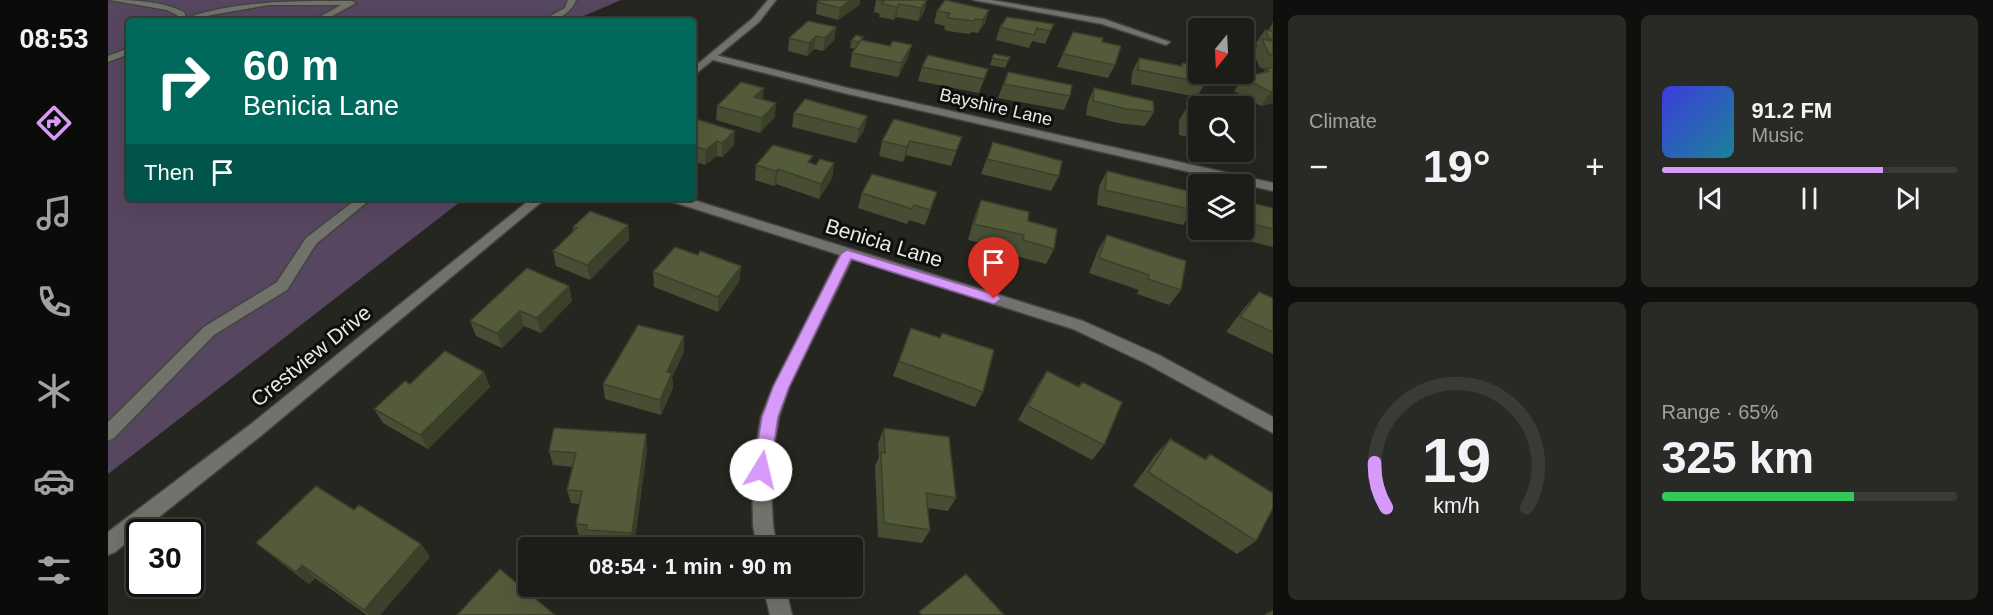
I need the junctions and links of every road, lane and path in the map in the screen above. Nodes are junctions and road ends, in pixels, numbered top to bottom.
1 (114, 0) edge
2 (572, 0) edge
3 (772, 0) edge
4 (977, 0) edge
5 (355, 2) edge
6 (183, 18) edge
7 (193, 18) edge
8 (322, 18) edge
9 (551, 18) edge
10 (1166, 42) dead end
11 (126, 52) edge
12 (712, 57) junction
13 (108, 59) edge
14 (696, 70) edge
15 (1273, 187) edge
16 (362, 201) edge
17 (536, 201) edge
18 (683, 201) edge
19 (847, 254) junction
20 (1273, 426) edge
21 (108, 433) edge
22 (765, 537) edge
23 (108, 545) edge
24 (777, 597) edge
25 (781, 615) edge

1 - 6 street
2 - 9 street
3 - 12 street
4 - 10 street
5 - 7 street
5 - 8 street
11 - 13 street
12 - 14 street
12 - 15 street, Bayshire Lane
16 - 21 street
17 - 23 street, Crestview Drive
18 - 19 street, Benicia Lane
19 - 20 street, Benicia Lane
19 - 22 street
24 - 25 street

